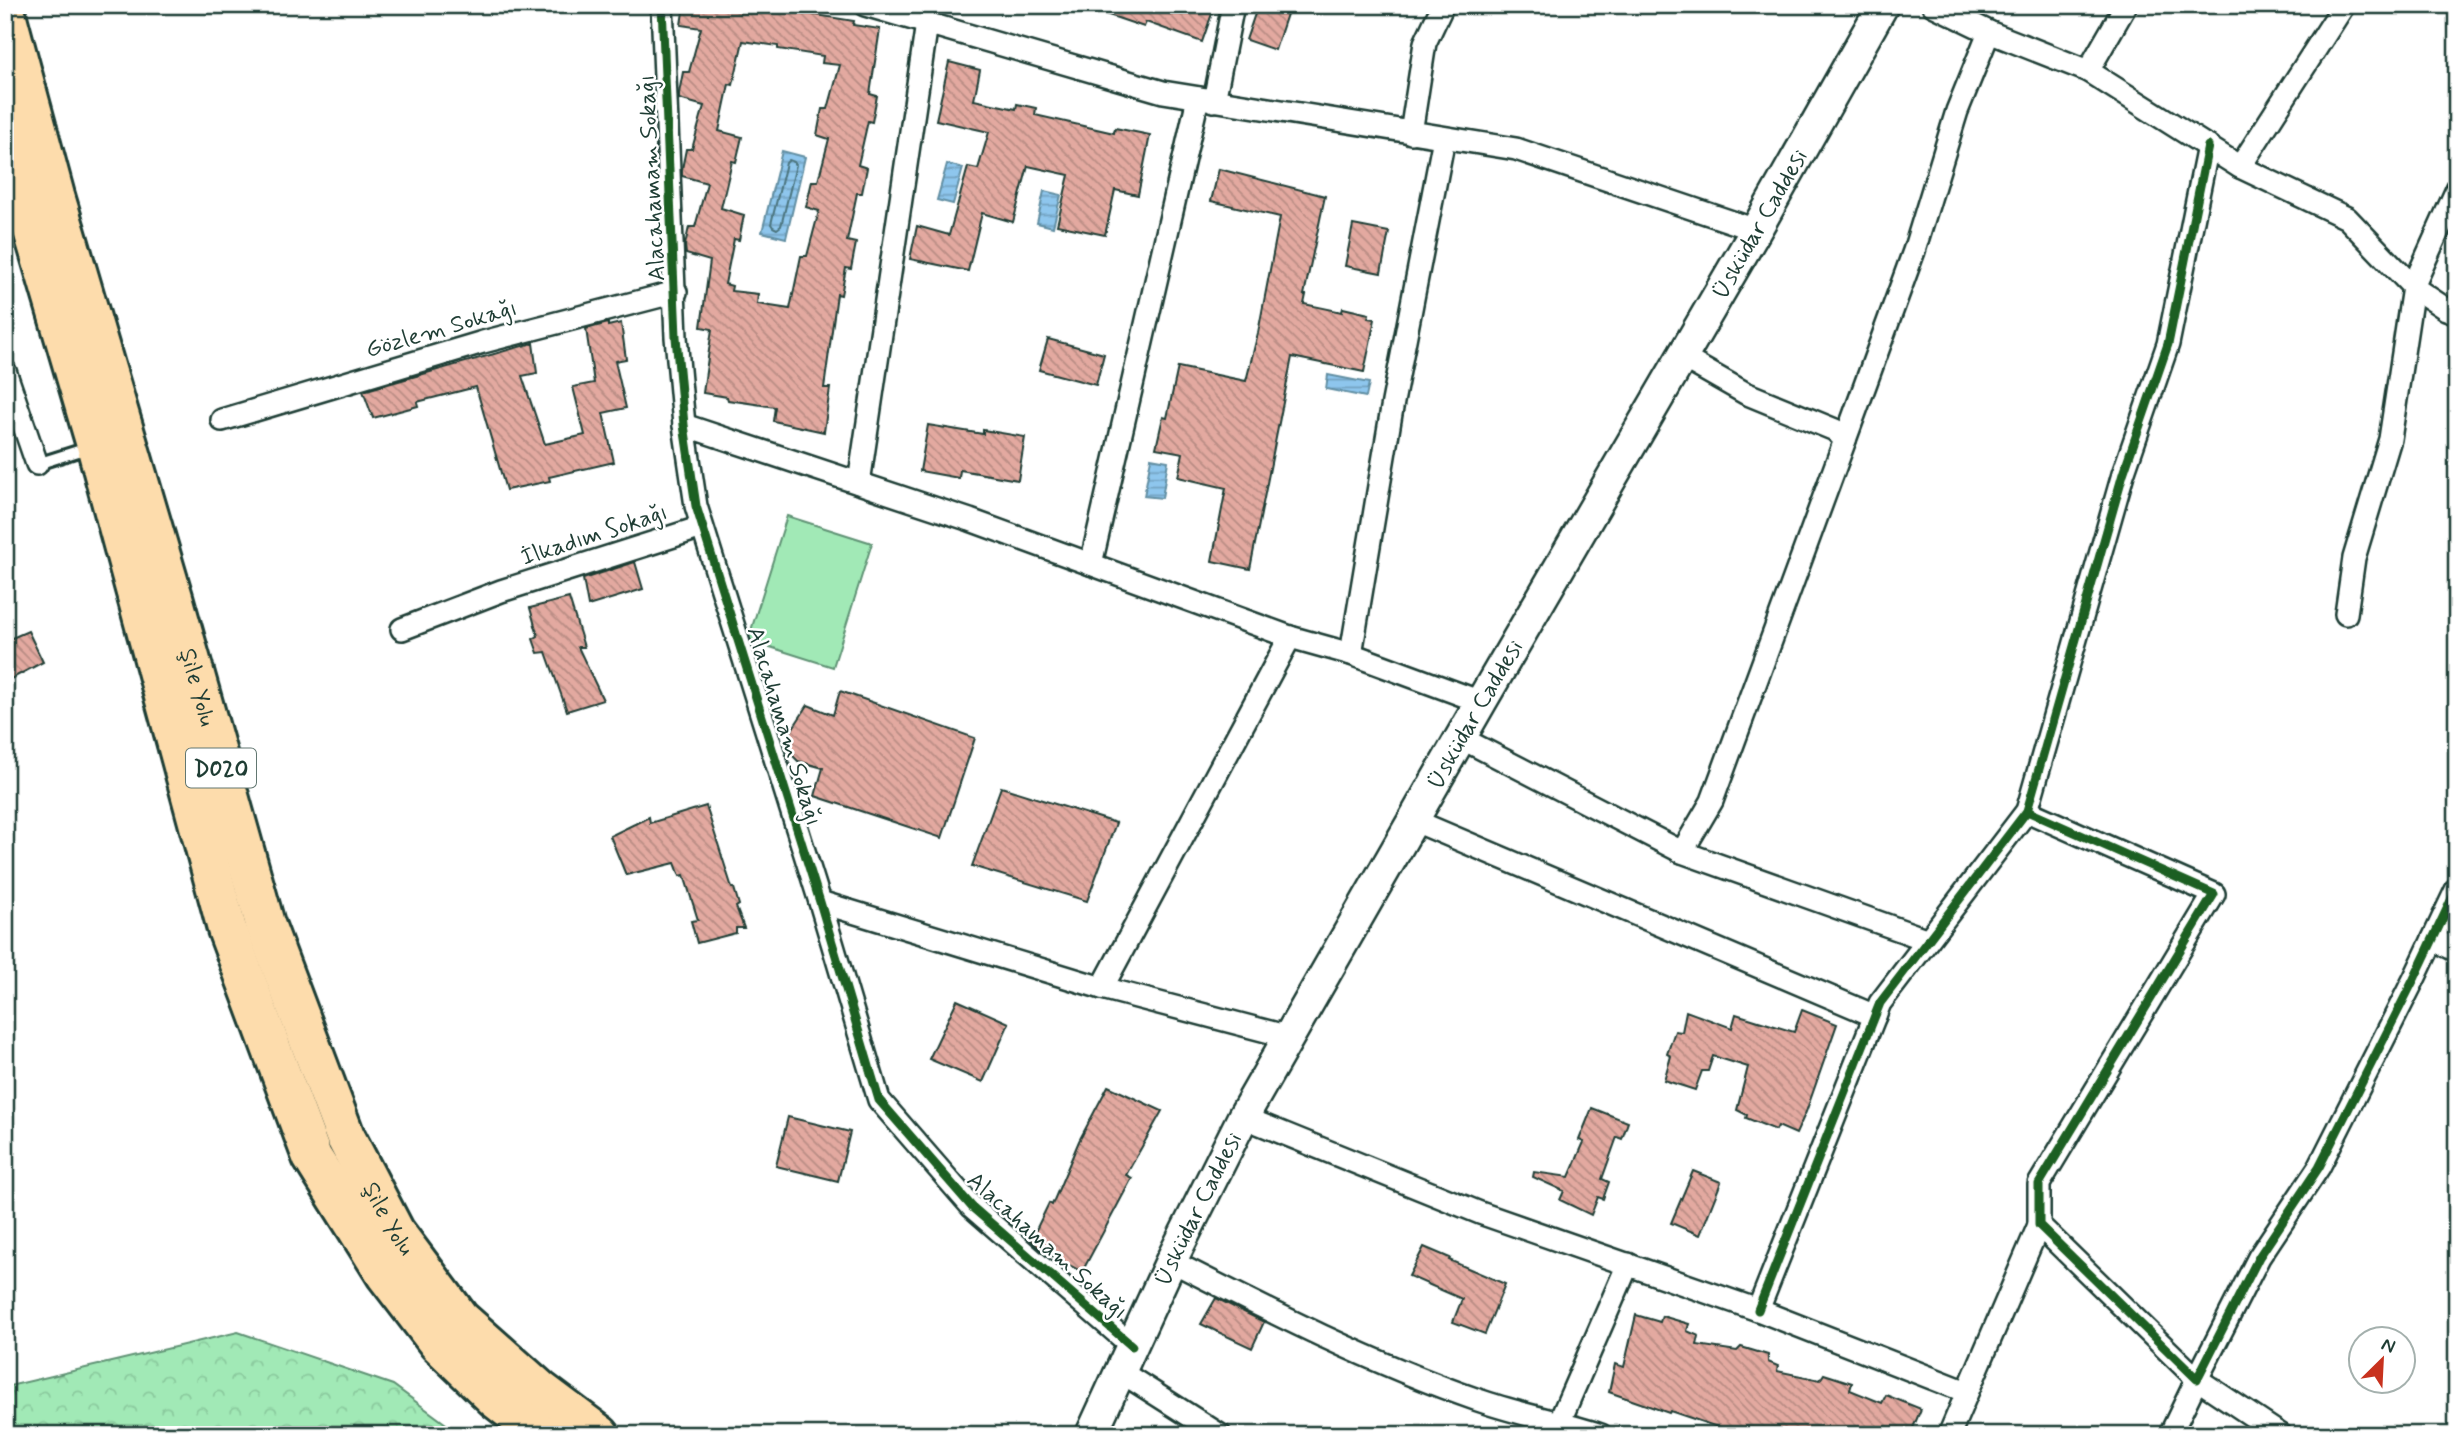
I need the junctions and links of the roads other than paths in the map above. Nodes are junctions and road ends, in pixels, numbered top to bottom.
1 (662, 5) edge
2 (865, 5) edge
3 (1233, 5) edge
4 (1443, 5) edge
5 (1933, 5) edge
6 (2126, 5) edge
7 (2344, 5) edge
8 (1874, 7) edge
9 (5, 10) edge
10 (927, 23) junction
11 (1989, 32) junction
12 (2088, 71) junction
13 (1206, 99) junction
14 (1411, 133) junction
15 (5, 135) edge
16 (1444, 138) junction
17 (2208, 146) junction
18 (2240, 167) junction
19 (11, 177) edge
20 (2457, 189) edge
21 (1756, 230) junction
22 (2413, 287) junction
23 (676, 292) junction
24 (2457, 313) edge
25 (1682, 357) junction
26 (5, 371) edge
27 (222, 420) dead end
28 (684, 425) junction
29 (1845, 440) junction
30 (96, 445) junction
31 (37, 464) joint
32 (859, 484) junction
33 (702, 527) junction
34 (1091, 564) junction
35 (2346, 614) dead end
36 (402, 629) dead end
37 (1290, 636) junction
38 (1351, 654) junction
39 (1481, 702) junction
40 (1461, 737) junction
41 (2027, 811) junction
42 (1413, 820) junction
43 (1682, 852) junction
44 (2457, 888) edge
45 (820, 902) junction
46 (2433, 939) junction
47 (1928, 940) junction
48 (2457, 951) edge
49 (1101, 988) junction
50 (1875, 1016) junction
51 (1289, 1037) junction
52 (1243, 1118) junction
53 (2039, 1225) junction
54 (1171, 1261) junction
55 (1628, 1264) junction
56 (1758, 1310) junction
57 (1126, 1359) junction
58 (2197, 1379) junction
59 (1967, 1392) junction
60 (1557, 1428) edge
61 (542, 1435) edge
62 (600, 1435) edge
63 (1091, 1435) edge
64 (1220, 1435) edge
65 (1601, 1435) edge
66 (1949, 1435) edge
67 (2170, 1435) edge
68 (2281, 1435) edge

1 - 23 street, Alacahamam Sokağı
2 - 10 street
3 - 13 street
4 - 14 street
5 - 11 street
6 - 12 street
7 - 18 street
8 - 21 main road, Üsküdar Caddesi
9 - 62 highway, Şile Yolu / D020
10 - 13 street
10 - 32 street
11 - 12 street
11 - 29 street
12 - 17 street
13 - 14 street
13 - 34 street
14 - 16 street
15 - 19 highway, Şile Yolu / D020
16 - 21 street
16 - 38 street
17 - 18 street
17 - 41 street
18 - 22 street
19 - 30 highway, Şile Yolu / D020
20 - 22 street
21 - 25 main road, Üsküdar Caddesi
22 - 24 street
22 - 35 street
23 - 27 street, Gözlem Sokağı
23 - 28 street, Alacahamam Sokağı
25 - 29 street
25 - 39 main road, Üsküdar Caddesi
26 - 31 street
28 - 32 street
28 - 33 street, Alacahamam Sokağı
29 - 43 street
30 - 31 lane
30 - 61 highway, Şile Yolu / D020
32 - 34 street
33 - 36 street, İlkadım Sokağı
33 - 45 street, Alacahamam Sokağı
34 - 37 street
37 - 38 street
37 - 49 street
38 - 39 street
39 - 40 main road, Üsküdar Caddesi
40 - 42 main road, Üsküdar Caddesi
40 - 43 street
41 - 47 street
41 - 53 street
42 - 50 street
42 - 51 main road, Üsküdar Caddesi
43 - 47 street
44 - 46 street
45 - 49 street
45 - 57 street, Alacahamam Sokağı
46 - 48 street
46 - 58 street
47 - 50 street
49 - 51 street
50 - 56 street
51 - 52 main road, Üsküdar Caddesi
52 - 54 main road, Üsküdar Caddesi
52 - 55 street
53 - 58 street
53 - 59 street
54 - 57 main road, Üsküdar Caddesi
54 - 60 street
55 - 56 street
55 - 60 street
56 - 59 street
57 - 63 main road, Üsküdar Caddesi
57 - 64 street, Alacahamam Sokağı
58 - 67 street
58 - 68 street
59 - 66 street
60 - 65 street

